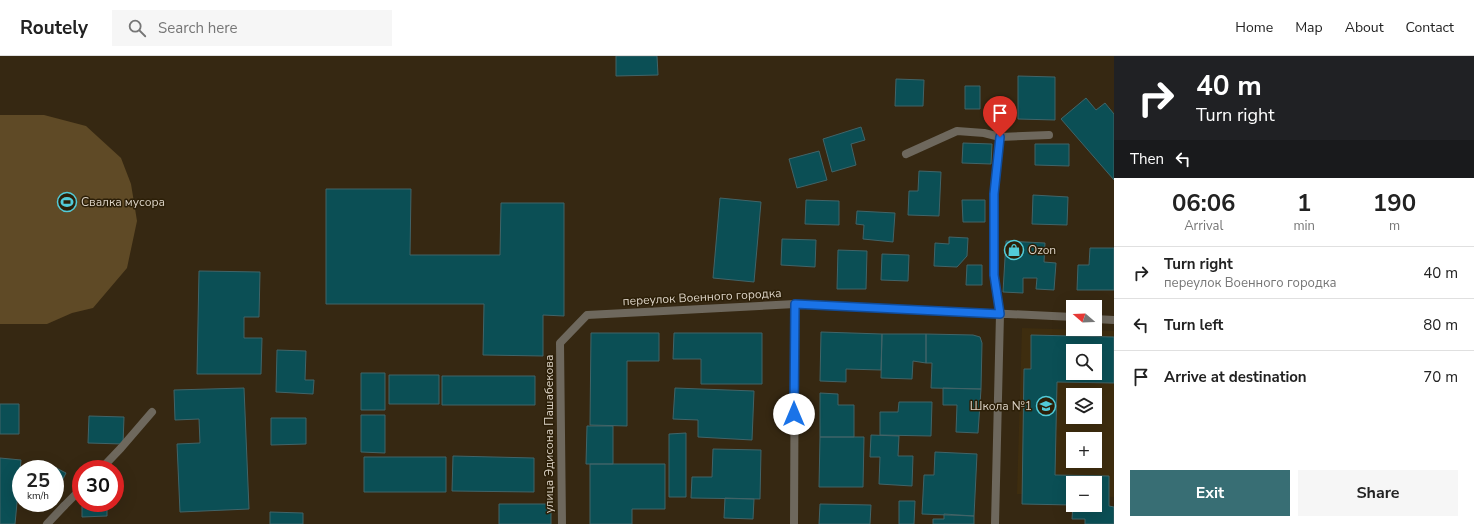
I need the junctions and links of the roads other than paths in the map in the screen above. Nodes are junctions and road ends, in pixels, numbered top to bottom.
1 (1049, 135) dead end
2 (1000, 137) junction
3 (906, 154) dead end
4 (795, 304) junction
5 (1000, 314) junction
6 (1066, 318) edge
7 (1102, 319) edge
8 (1114, 320) edge
9 (560, 343) joint
10 (152, 412) dead end
11 (110, 460) edge
12 (72, 498) edge
13 (47, 524) edge
14 (562, 524) edge
15 (794, 524) edge
16 (995, 524) edge

1 - 2 street
2 - 3 street
2 - 5 street
4 - 5 street, переулок Военного городка
4 - 9 street, переулок Военного городка
4 - 15 street
5 - 6 street, переулок Военного городка
5 - 16 street
7 - 8 street
9 - 14 street, улица Эдисона Пашабекова
10 - 11 street
12 - 13 street

